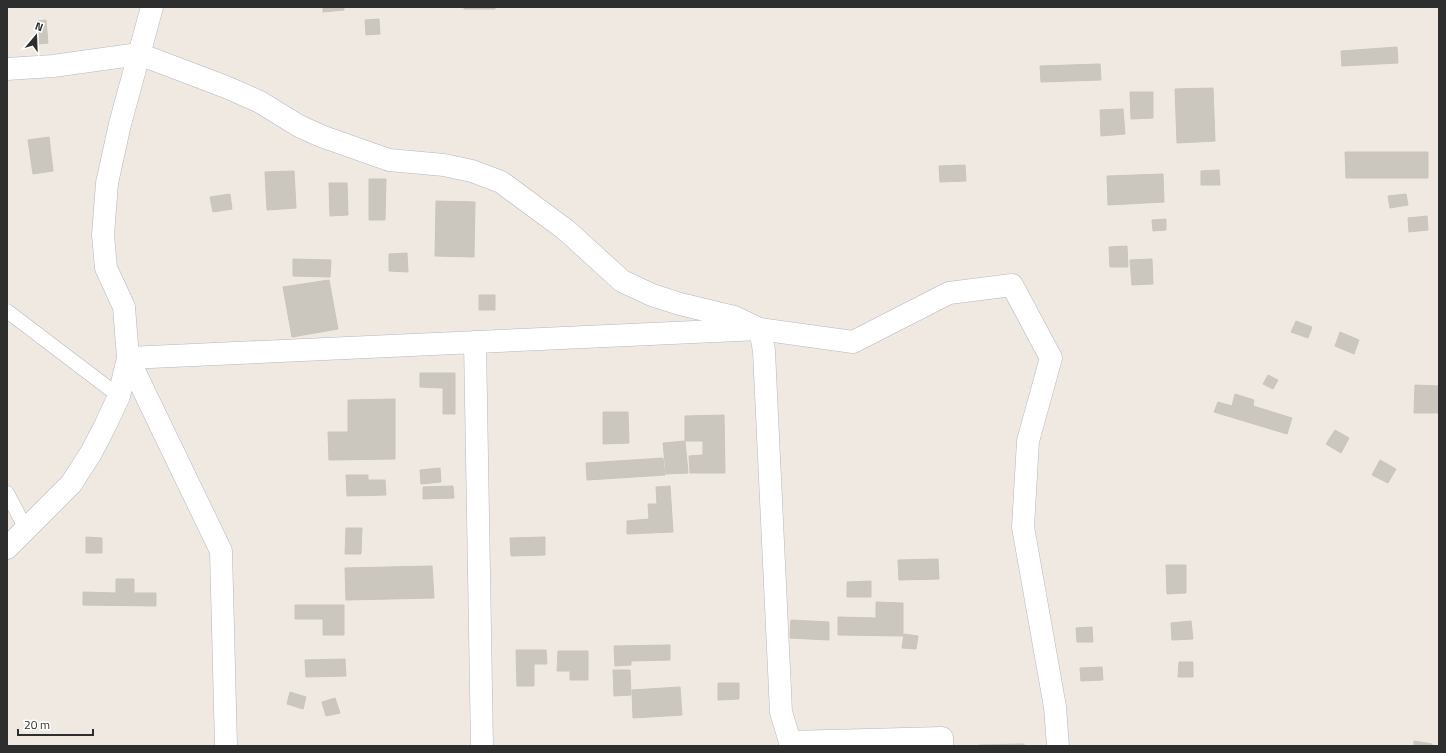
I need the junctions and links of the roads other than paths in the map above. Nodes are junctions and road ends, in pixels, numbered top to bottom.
1 (152, 7) edge
2 (139, 54) junction
3 (7, 69) edge
4 (7, 311) edge
5 (760, 330) junction
6 (475, 342) junction
7 (128, 358) junction
8 (119, 396) junction
9 (7, 493) edge
10 (26, 529) junction
11 (7, 548) edge
12 (790, 744) edge
13 (226, 746) edge
14 (482, 746) edge
15 (942, 746) edge
16 (1058, 746) edge

1 - 2 street
2 - 3 street
2 - 5 street
2 - 7 street
4 - 8 lane
5 - 6 street
5 - 12 street
5 - 16 street
6 - 7 street
6 - 14 street
7 - 8 street
7 - 13 street
8 - 10 street
9 - 10 lane
10 - 11 street
12 - 15 street

